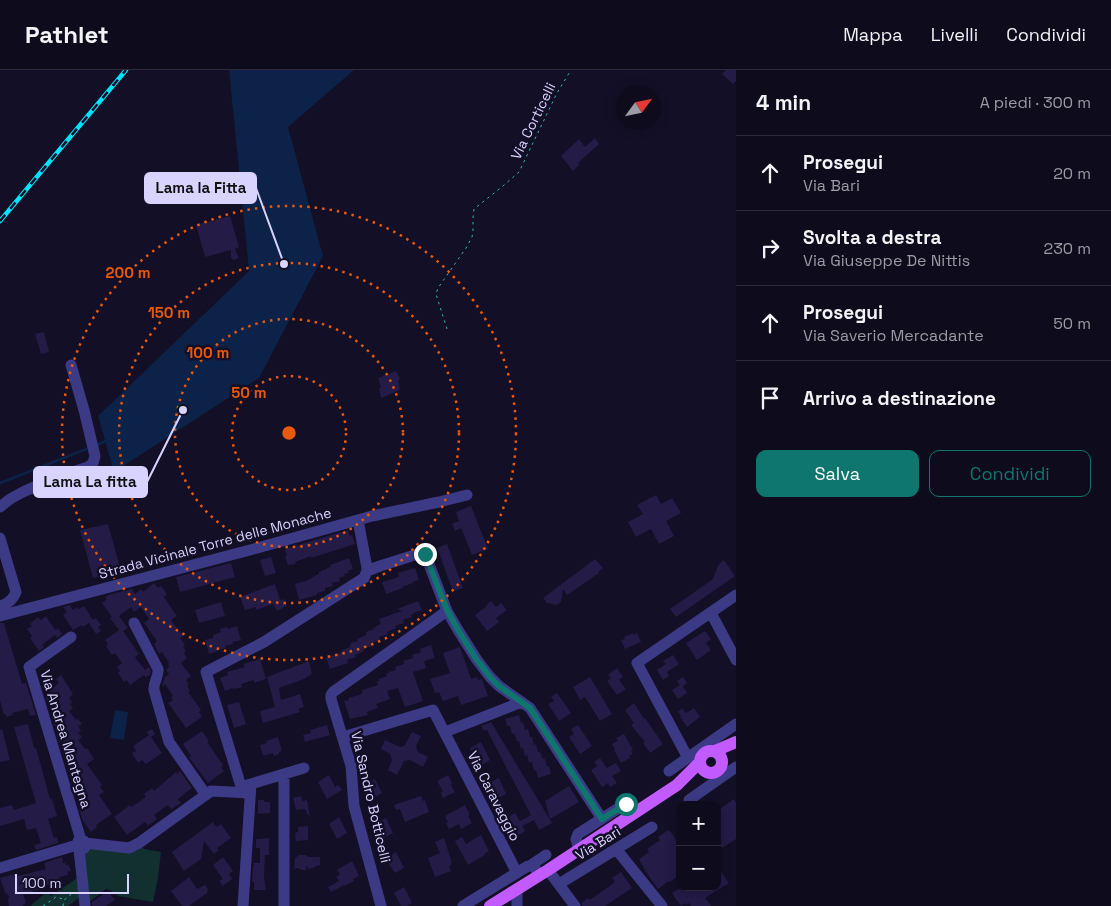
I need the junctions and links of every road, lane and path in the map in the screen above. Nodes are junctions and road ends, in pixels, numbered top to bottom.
1 (571, 70) edge
2 (447, 329) dead end
3 (71, 365) dead end
4 (467, 495) dead end
5 (0, 507) edge
6 (358, 520) junction
7 (0, 538) edge
8 (367, 571) junction
9 (16, 592) junction
10 (736, 595) edge
11 (0, 606) edge
12 (447, 610) junction
13 (21, 611) junction
14 (710, 613) junction
15 (0, 616) edge
16 (134, 623) dead end
17 (71, 637) dead end
18 (736, 660) edge
19 (522, 702) junction
20 (736, 724) edge
21 (445, 732) junction
22 (342, 737) junction
23 (736, 742) edge
24 (736, 746) edge
25 (713, 763) edge
26 (304, 768) dead end
27 (669, 771) dead end
28 (284, 774) junction
29 (736, 782) edge
30 (246, 789) junction
31 (206, 795) junction
32 (689, 800) dead end
33 (637, 812) junction
34 (602, 819) junction
35 (652, 827) dead end
36 (613, 829) junction
37 (80, 844) junction
38 (620, 847) junction
39 (583, 848) junction
40 (546, 856) dead end
41 (596, 861) junction
42 (531, 865) junction
43 (0, 868) edge
44 (517, 873) junction
45 (544, 873) junction
46 (559, 884) junction
47 (83, 886) junction
48 (517, 889) junction
49 (64, 900) junction
50 (43, 906) edge
51 (63, 906) edge
52 (85, 906) edge
53 (243, 906) edge
54 (284, 906) edge
55 (381, 906) edge
56 (463, 906) edge
57 (490, 906) edge
58 (516, 906) edge
59 (574, 906) edge
60 (662, 906) edge

1 - 2 path, Via Corticelli
3 - 5 street
4 - 6 street, Strada Vicinale Torre delle Monache
6 - 8 street
6 - 13 street, Strada Vicinale Torre delle Monache
7 - 9 street
8 - 12 street
8 - 30 street
9 - 11 street
9 - 13 street
10 - 14 street
12 - 19 street
12 - 22 street, Via Sandro Botticelli
13 - 15 street, Strada Vicinale Torre delle Monache
14 - 18 street
14 - 25 street
16 - 31 street
17 - 37 street, Via Andrea Mantegna
19 - 21 street
19 - 34 street
20 - 25 street, Via Bari
21 - 22 street, Via Caravaggio
21 - 44 street, Via Caravaggio
22 - 55 street, Via Sandro Botticelli
23 - 25 main road, Via Bari
24 - 25 main road, Via Bari
25 - 27 street, Via Bari
25 - 29 street
25 - 32 street, Via Bari
25 - 33 main road, Via Bari
26 - 28 street
28 - 30 street
28 - 54 street
30 - 31 street
30 - 53 street
31 - 37 street
33 - 34 street, Via Bari
33 - 36 main road, Via Bari
34 - 39 street, Via Bari
35 - 38 street, Via Bari
36 - 38 street
36 - 39 main road, Via Bari
37 - 43 street
37 - 47 street
38 - 41 street, Via Bari
38 - 60 street
39 - 41 street
39 - 45 main road, Via Bari
40 - 42 street
41 - 46 street, Via Bari
42 - 44 street
42 - 45 street
44 - 56 street
45 - 46 street
45 - 48 main road, Via Bari
46 - 59 street
47 - 49 path
47 - 52 street
48 - 57 main road, Via Bari
48 - 58 street
49 - 50 path
49 - 51 path

